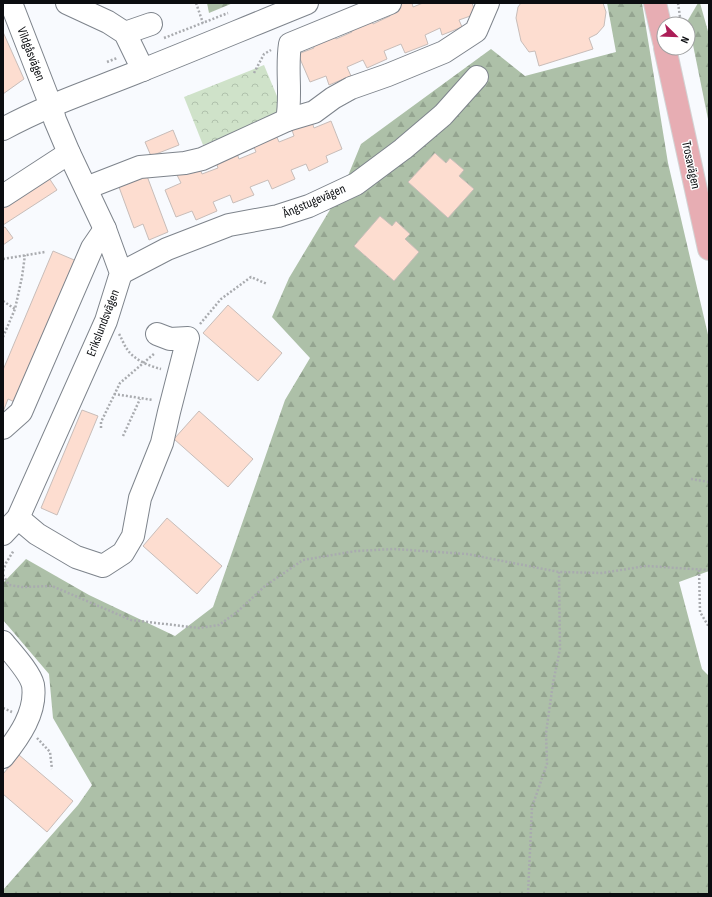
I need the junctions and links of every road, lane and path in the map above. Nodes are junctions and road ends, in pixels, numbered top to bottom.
1 (67, 3) edge
2 (196, 3) edge
3 (307, 3) edge
4 (390, 3) edge
5 (488, 3) edge
6 (655, 3) edge
7 (663, 3) edge
8 (678, 3) edge
9 (9, 4) edge
10 (658, 16) edge
11 (665, 16) edge
12 (680, 16) edge
13 (203, 23) dead end
14 (151, 24) dead end
15 (125, 33) junction
16 (667, 56) edge
17 (670, 56) edge
18 (143, 70) junction
19 (477, 77) dead end
20 (674, 82) junction
21 (51, 106) junction
22 (287, 120) junction
23 (3, 129) edge
24 (69, 153) junction
25 (86, 188) junction
26 (3, 196) edge
27 (105, 229) junction
28 (709, 249) edge
29 (45, 252) dead end
30 (26, 255) junction
31 (3, 259) edge
32 (121, 273) junction
33 (267, 284) dead end
34 (3, 301) edge
35 (15, 309) junction
36 (106, 321) junction
37 (3, 337) edge
38 (172, 337) junction
39 (145, 363) junction
40 (179, 372) junction
41 (114, 394) junction
42 (140, 399) junction
43 (171, 403) junction
44 (3, 428) edge
45 (101, 428) dead end
46 (124, 436) dead end
47 (691, 479) dead end
48 (709, 482) edge
49 (18, 518) junction
50 (3, 534) edge
51 (699, 570) junction
52 (709, 570) edge
53 (559, 572) junction
54 (3, 575) edge
55 (709, 627) edge
56 (3, 642) edge
57 (25, 727) junction
58 (3, 757) edge
59 (52, 769) dead end
60 (528, 894) edge

1 - 15 street
2 - 13 path
3 - 18 street
4 - 22 street
5 - 22 street
6 - 10 main road
7 - 11 main road
8 - 12 path
9 - 21 street, Vildgåsvägen
14 - 15 street
15 - 18 street
16 - 20 main road, Trosavägen
17 - 20 main road, Trosavägen
18 - 21 street
19 - 32 street, Ängstugevägen
20 - 28 main road, Trosavägen
21 - 23 street
21 - 24 street, Erikslundsvägen
22 - 25 street
24 - 25 street, Erikslundsvägen
24 - 26 street
25 - 27 street, Erikslundsvägen
27 - 32 street, Erikslundsvägen
27 - 44 street
29 - 30 path
30 - 31 path
30 - 35 path
32 - 36 street, Erikslundsvägen
33 - 38 path
34 - 35 path
35 - 37 path
36 - 39 path
36 - 49 street, Erikslundsvägen
38 - 39 path
38 - 40 street
39 - 40 path
39 - 41 path
40 - 43 street
41 - 42 path
41 - 45 path
42 - 43 path
42 - 46 path
43 - 49 street
47 - 48 path
49 - 50 street, Erikslundsvägen
51 - 52 path
51 - 53 path
51 - 55 path
53 - 54 path
53 - 60 path
56 - 57 street
57 - 58 street
57 - 59 path

